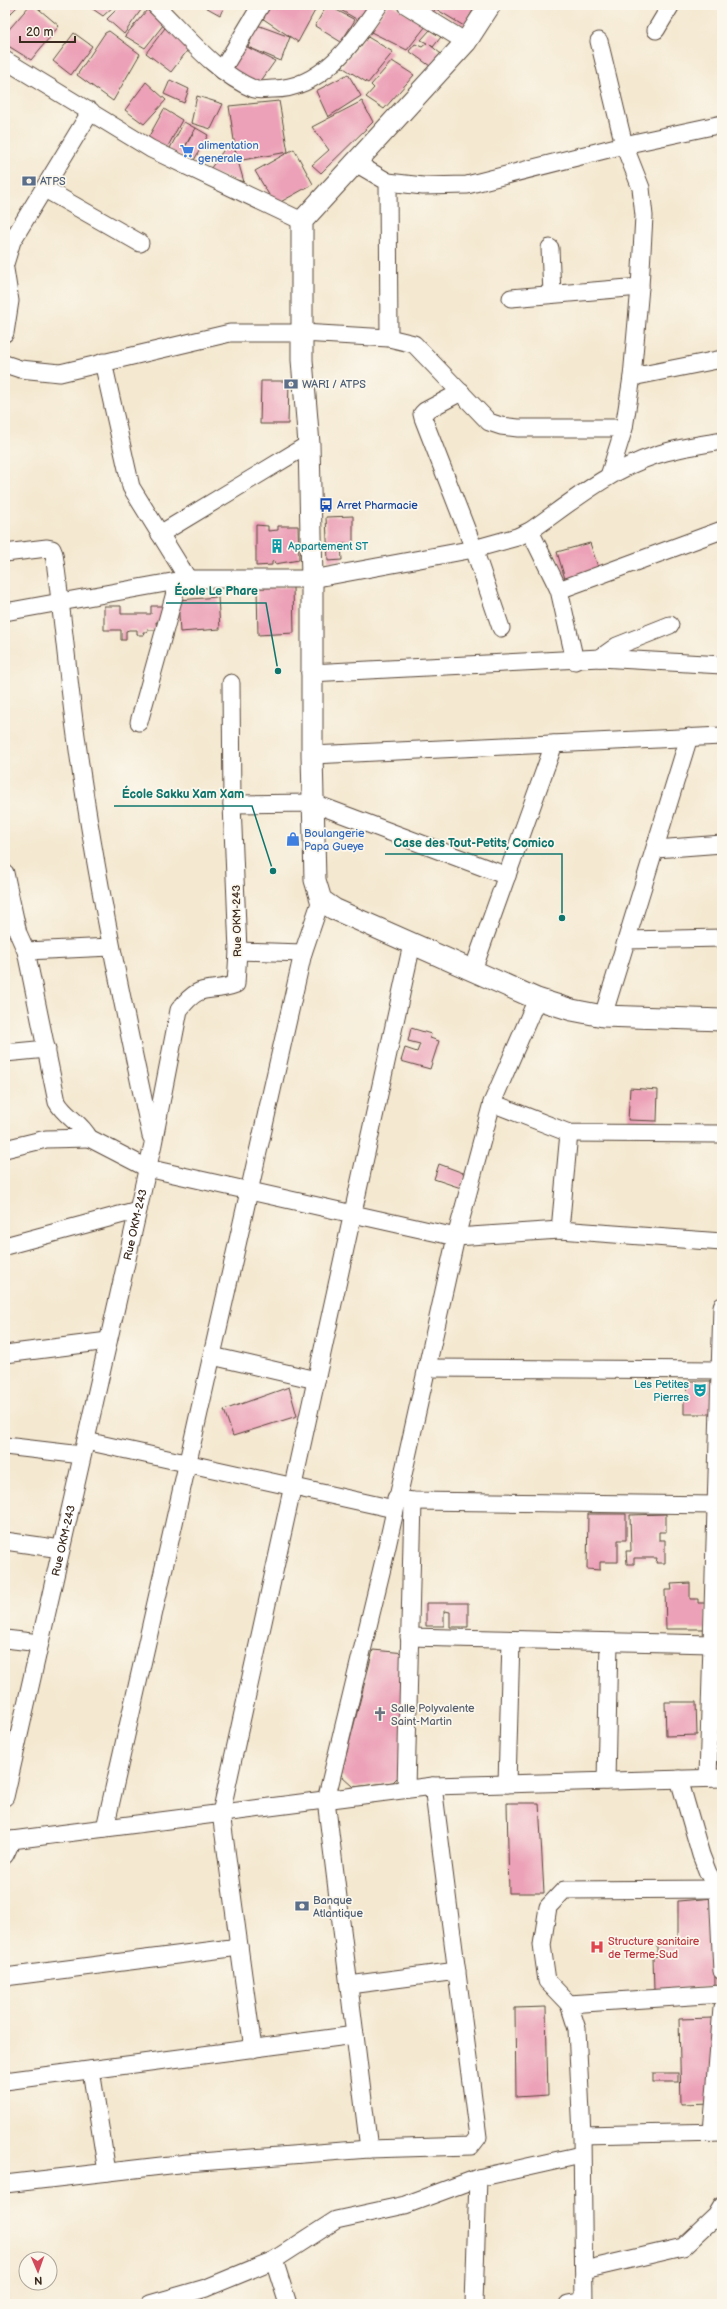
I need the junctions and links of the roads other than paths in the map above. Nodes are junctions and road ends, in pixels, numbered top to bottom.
1 (155, 5) edge
2 (260, 5) edge
3 (379, 5) edge
4 (406, 5) edge
5 (490, 5) edge
6 (671, 5) edge
7 (656, 30) dead end
8 (599, 41) dead end
9 (466, 42) junction
10 (5, 60) edge
11 (222, 70) junction
12 (91, 111) junction
13 (722, 124) edge
14 (624, 145) junction
15 (354, 162) junction
16 (388, 182) junction
17 (45, 189) junction
18 (302, 221) junction
19 (140, 243) dead end
20 (550, 248) dead end
21 (5, 264) edge
22 (5, 269) edge
23 (640, 286) junction
24 (552, 294) junction
25 (511, 298) dead end
26 (5, 333) edge
27 (302, 333) junction
28 (389, 338) junction
29 (722, 359) edge
30 (103, 362) junction
31 (5, 364) edge
32 (632, 377) junction
33 (461, 392) junction
34 (624, 428) junction
35 (722, 441) edge
36 (309, 444) junction
37 (609, 476) junction
38 (722, 530) edge
39 (530, 531) junction
40 (160, 534) junction
41 (474, 549) junction
42 (5, 553) edge
43 (312, 579) junction
44 (183, 581) junction
45 (559, 590) junction
46 (61, 603) junction
47 (5, 612) edge
48 (670, 625) dead end
49 (501, 628) dead end
50 (600, 658) junction
51 (575, 660) junction
52 (722, 666) edge
53 (310, 672) junction
54 (231, 682) dead end
55 (139, 722) dead end
56 (722, 736) edge
57 (690, 737) junction
58 (554, 744) junction
59 (312, 755) junction
60 (313, 803) junction
61 (232, 804) junction
62 (722, 844) edge
63 (656, 849) junction
64 (5, 873) edge
65 (507, 876) junction
66 (321, 900) junction
67 (11, 931) edge
68 (722, 938) edge
69 (627, 940) junction
70 (412, 944) junction
71 (111, 947) junction
72 (26, 951) junction
73 (238, 951) junction
74 (302, 953) junction
75 (472, 970) junction
76 (538, 999) junction
77 (603, 1016) junction
78 (722, 1020) edge
79 (47, 1049) junction
80 (5, 1053) edge
81 (492, 1103) junction
82 (569, 1133) junction
83 (722, 1134) edge
84 (89, 1138) junction
85 (153, 1144) junction
86 (5, 1149) edge
87 (147, 1168) junction
88 (249, 1191) junction
89 (138, 1210) junction
90 (353, 1214) junction
91 (560, 1230) junction
92 (456, 1237) junction
93 (722, 1242) edge
94 (5, 1246) edge
95 (722, 1306) edge
96 (108, 1341) junction
97 (5, 1354) edge
98 (212, 1356) junction
99 (427, 1368) junction
100 (720, 1370) junction
101 (316, 1380) junction
102 (720, 1415) edge
103 (5, 1446) edge
104 (84, 1448) junction
105 (188, 1463) junction
106 (293, 1486) junction
107 (413, 1501) junction
108 (395, 1503) junction
109 (716, 1505) junction
110 (5, 1541) edge
111 (61, 1549) junction
112 (718, 1560) edge
113 (410, 1637) junction
114 (5, 1639) edge
115 (511, 1640) junction
116 (609, 1642) junction
117 (40, 1643) junction
118 (712, 1644) junction
119 (715, 1778) edge
120 (679, 1779) junction
121 (606, 1781) junction
122 (507, 1784) junction
123 (433, 1786) junction
124 (406, 1789) junction
125 (5, 1797) edge
126 (326, 1800) junction
127 (221, 1813) junction
128 (105, 1828) junction
129 (9, 1834) edge
130 (5, 1855) edge
131 (718, 1889) junction
132 (239, 1947) junction
133 (457, 1971) junction
134 (722, 1971) edge
135 (5, 1977) edge
136 (349, 1985) junction
137 (722, 1994) edge
138 (569, 2004) junction
139 (722, 2008) edge
140 (355, 2035) junction
141 (253, 2048) junction
142 (91, 2070) junction
143 (5, 2081) edge
144 (717, 2132) edge
145 (582, 2134) junction
146 (369, 2149) junction
147 (581, 2155) junction
148 (107, 2172) junction
149 (478, 2178) junction
150 (5, 2184) edge
151 (722, 2206) edge
152 (274, 2260) junction
153 (584, 2270) junction
154 (579, 2303) edge
155 (150, 2304) edge
156 (288, 2304) edge
157 (474, 2304) edge

1 - 11 street
2 - 11 street
3 - 11 street
4 - 9 street
5 - 9 street
6 - 7 street
8 - 14 street
9 - 15 street
10 - 12 street
12 - 17 street
12 - 18 street
13 - 14 street
14 - 16 street
14 - 23 street
15 - 16 street
15 - 18 street
16 - 28 street
17 - 19 street
17 - 21 street
18 - 27 street
20 - 24 street
22 - 26 street
23 - 24 street
23 - 32 street
24 - 25 street
27 - 28 street
27 - 30 street
27 - 36 street
28 - 33 street
29 - 32 street
30 - 31 street
30 - 40 street
32 - 34 street
33 - 34 street
33 - 41 street
34 - 37 street
35 - 37 street
36 - 40 street
36 - 43 street
37 - 39 street
38 - 45 street
39 - 41 street
39 - 45 street
40 - 44 street
41 - 43 street
41 - 49 street
42 - 46 street
43 - 44 street
43 - 53 street
44 - 46 street
44 - 55 street
45 - 51 street
46 - 47 street
46 - 71 street
48 - 50 street
50 - 51 street
50 - 52 street
51 - 53 street
53 - 59 street
54 - 61 street, Rue OKM-243
56 - 57 street
57 - 58 street
57 - 63 street
58 - 59 street
58 - 65 street
59 - 60 street
60 - 61 street
60 - 65 street
60 - 66 street
61 - 73 street, Rue OKM-243
62 - 63 street
63 - 69 street
64 - 67 street
65 - 75 street
66 - 70 street
66 - 74 street
67 - 72 street
68 - 69 street
69 - 77 street
70 - 75 street
70 - 90 street
71 - 72 street
71 - 85 street
72 - 79 street
73 - 74 street
73 - 85 street, Rue OKM-243
74 - 88 street
75 - 76 street
76 - 77 street
76 - 81 street
77 - 78 street
79 - 80 street
79 - 84 street
81 - 82 street
81 - 92 street
82 - 83 street
82 - 91 street
84 - 86 street
84 - 87 street
85 - 87 street, Rue OKM-243
87 - 88 street
87 - 89 street, Rue OKM-243
88 - 90 street
88 - 98 street
89 - 94 street
89 - 96 street, Rue OKM-243
90 - 92 street
90 - 101 street
91 - 92 street
91 - 93 street
92 - 99 street
95 - 100 street
96 - 97 street
96 - 104 street, Rue OKM-243
98 - 101 street
98 - 105 street
99 - 100 street
99 - 108 street
100 - 102 street
101 - 106 street
102 - 109 street
103 - 104 street
104 - 105 street
104 - 111 street, Rue OKM-243
105 - 106 street
105 - 128 street
106 - 108 street
106 - 127 street
107 - 108 street
107 - 109 street
107 - 113 street
108 - 126 street
109 - 112 street
110 - 111 street
111 - 117 street, Rue OKM-243
112 - 118 street
113 - 115 street
113 - 124 street
114 - 117 street
115 - 116 street
115 - 122 street
116 - 118 street
116 - 121 street
117 - 125 street, Rue OKM-243
118 - 119 street
119 - 120 street
120 - 121 street
120 - 131 street
121 - 122 street
122 - 123 street
123 - 124 street
123 - 133 street
124 - 126 street
126 - 127 street
126 - 136 street
127 - 128 street
127 - 132 street
128 - 129 street
129 - 130 street
131 - 134 street
131 - 138 street
132 - 135 street
132 - 141 street
133 - 136 street
133 - 146 street
136 - 140 street
137 - 138 street
138 - 145 street
139 - 144 street
140 - 141 street
140 - 146 street
141 - 142 street
142 - 143 street
142 - 148 street
144 - 145 street
145 - 147 street
146 - 148 street
147 - 149 street
147 - 153 street
148 - 150 street
149 - 152 street
149 - 157 street
151 - 153 street
152 - 155 street
152 - 156 street
153 - 154 street

